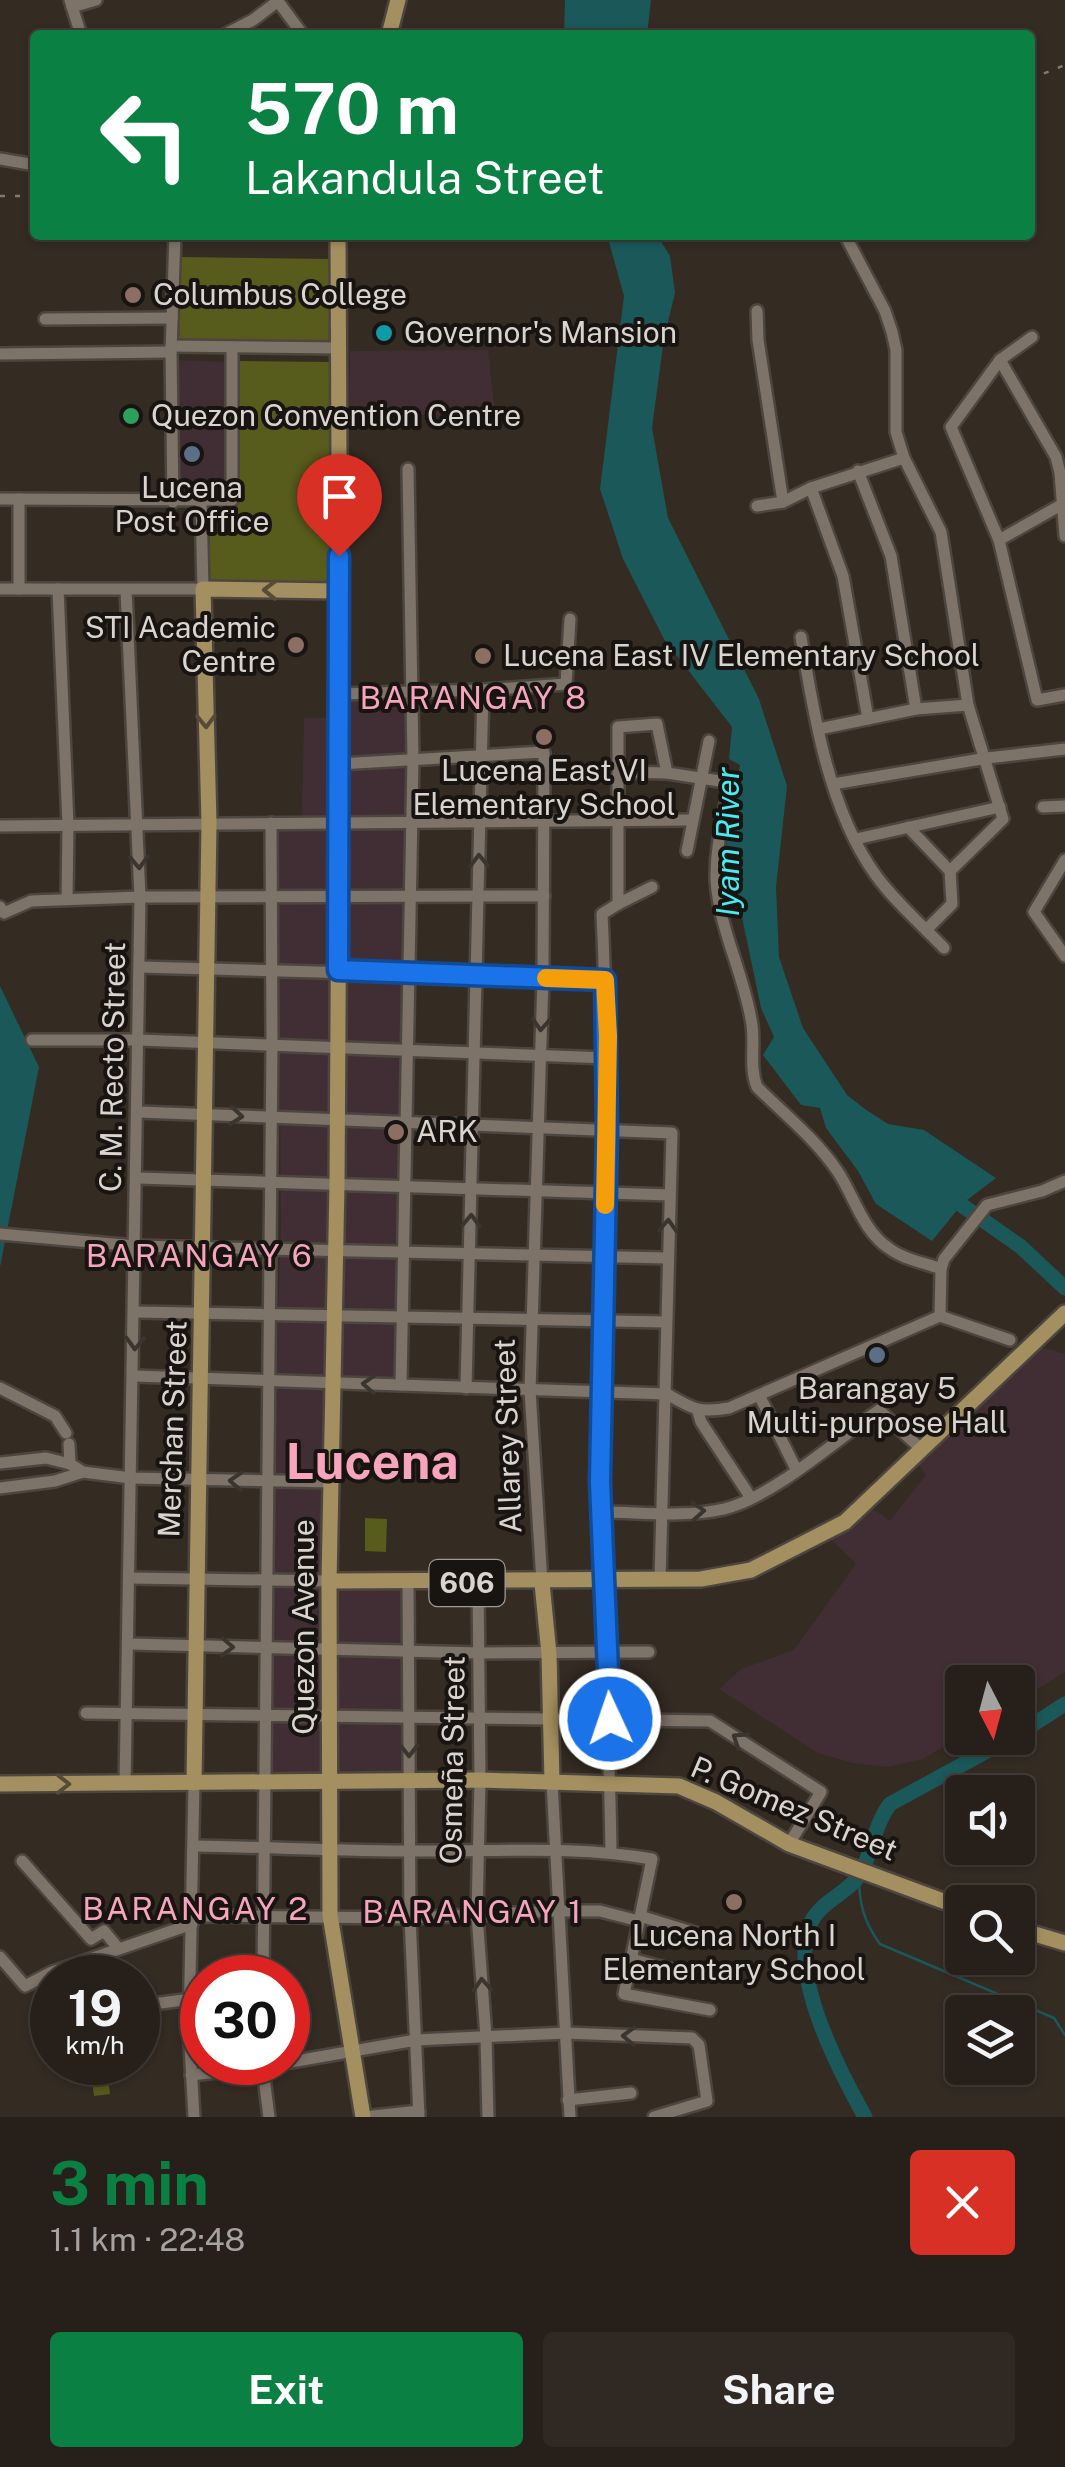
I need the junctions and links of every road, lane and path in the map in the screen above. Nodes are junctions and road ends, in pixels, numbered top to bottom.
1 (96, 0) edge
2 (398, 0) edge
3 (278, 1) edge
4 (71, 4) edge
5 (79, 30) edge
6 (234, 30) edge
7 (299, 30) edge
8 (390, 30) edge
9 (0, 159) edge
10 (30, 165) edge
11 (175, 240) edge
12 (338, 240) edge
13 (848, 240) edge
14 (758, 311) dead end
15 (172, 318) junction
16 (44, 319) dead end
17 (1032, 337) dead end
18 (232, 347) junction
19 (340, 348) junction
20 (171, 349) junction
21 (0, 354) edge
22 (1000, 360) junction
23 (904, 458) junction
24 (408, 470) dead end
25 (858, 471) junction
26 (811, 488) junction
27 (0, 498) edge
28 (19, 499) junction
29 (173, 502) junction
30 (201, 502) junction
31 (783, 502) junction
32 (1061, 505) junction
33 (757, 506) dead end
34 (1065, 536) edge
35 (1000, 540) junction
36 (0, 588) edge
37 (19, 589) junction
38 (58, 589) junction
39 (203, 589) junction
40 (126, 590) junction
41 (338, 591) junction
42 (570, 619) dead end
43 (802, 637) dead end
44 (483, 690) junction
45 (412, 691) junction
46 (340, 694) junction
47 (1065, 695) edge
48 (968, 705) junction
49 (916, 709) junction
50 (868, 719) junction
51 (818, 729) junction
52 (709, 741) dead end
53 (1065, 749) edge
54 (482, 755) junction
55 (986, 758) junction
56 (413, 759) junction
57 (339, 764) junction
58 (620, 772) junction
59 (667, 772) junction
60 (702, 778) junction
61 (833, 784) junction
62 (1065, 806) edge
63 (1043, 807) dead end
64 (1002, 813) junction
65 (619, 819) junction
66 (692, 820) junction
67 (544, 821) junction
68 (338, 822) junction
69 (209, 823) junction
70 (271, 823) junction
71 (412, 823) junction
72 (479, 823) junction
73 (138, 824) junction
74 (68, 825) junction
75 (0, 826) edge
76 (908, 826) junction
77 (856, 840) junction
78 (687, 851) dead end
79 (1065, 860) edge
80 (950, 871) junction
81 (652, 886) dead end
82 (208, 895) junction
83 (140, 896) junction
84 (480, 896) junction
85 (544, 896) junction
86 (411, 897) junction
87 (338, 898) junction
88 (270, 899) junction
89 (68, 900) junction
90 (618, 904) junction
91 (2, 910) edge
92 (926, 930) junction
93 (944, 948) dead end
94 (1063, 950) edge
95 (140, 967) junction
96 (207, 968) junction
97 (272, 969) junction
98 (338, 970) junction
99 (410, 973) junction
100 (478, 975) junction
101 (543, 978) junction
102 (605, 980) junction
103 (32, 1040) dead end
104 (139, 1040) junction
105 (206, 1043) junction
106 (272, 1046) junction
107 (338, 1049) junction
108 (408, 1052) junction
109 (475, 1055) junction
110 (539, 1058) junction
111 (607, 1058) junction
112 (139, 1112) junction
113 (206, 1113) junction
114 (272, 1118) junction
115 (338, 1120) junction
116 (408, 1122) junction
117 (473, 1125) junction
118 (538, 1127) junction
119 (607, 1131) junction
120 (138, 1178) junction
121 (1065, 1181) edge
122 (205, 1182) junction
123 (271, 1184) junction
124 (338, 1184) junction
125 (406, 1187) junction
126 (472, 1189) junction
127 (538, 1192) junction
128 (606, 1194) junction
129 (670, 1195) junction
130 (0, 1234) edge
131 (136, 1246) junction
132 (204, 1246) junction
133 (269, 1248) junction
134 (336, 1250) junction
135 (404, 1251) junction
136 (470, 1253) junction
137 (534, 1256) junction
138 (603, 1258) junction
139 (667, 1258) junction
140 (941, 1268) junction
141 (136, 1312) junction
142 (204, 1313) junction
143 (1064, 1314) edge
144 (269, 1315) junction
145 (940, 1316) junction
146 (333, 1317) junction
147 (401, 1318) junction
148 (468, 1319) junction
149 (532, 1320) junction
150 (602, 1321) junction
151 (666, 1322) junction
152 (1010, 1340) dead end
153 (134, 1376) junction
154 (200, 1378) junction
155 (269, 1380) junction
156 (334, 1382) junction
157 (401, 1386) junction
158 (0, 1388) edge
159 (466, 1388) junction
160 (530, 1390) junction
161 (600, 1392) junction
162 (667, 1394) junction
163 (759, 1395) junction
164 (698, 1412) junction
165 (920, 1448) junction
166 (0, 1463) edge
167 (70, 1464) junction
168 (796, 1469) junction
169 (82, 1472) junction
170 (131, 1478) junction
171 (197, 1479) junction
172 (267, 1482) junction
173 (333, 1482) junction
174 (0, 1488) edge
175 (751, 1498) junction
176 (601, 1512) junction
177 (662, 1512) junction
178 (131, 1578) junction
179 (197, 1579) junction
180 (660, 1580) junction
181 (266, 1581) junction
182 (329, 1581) junction
183 (408, 1582) junction
184 (542, 1582) junction
185 (604, 1582) junction
186 (478, 1583) junction
187 (130, 1644) junction
188 (196, 1646) junction
189 (265, 1649) junction
190 (330, 1650) junction
191 (408, 1650) junction
192 (649, 1652) dead end
193 (480, 1653) junction
194 (607, 1653) junction
195 (549, 1654) junction
196 (86, 1713) dead end
197 (129, 1713) junction
198 (194, 1714) junction
199 (266, 1716) junction
200 (332, 1716) junction
201 (409, 1718) junction
202 (480, 1718) junction
203 (610, 1719) junction
204 (552, 1721) junction
205 (480, 1780) junction
206 (330, 1781) junction
207 (194, 1782) junction
208 (264, 1782) junction
209 (409, 1782) junction
210 (552, 1782) junction
211 (610, 1782) junction
212 (0, 1784) edge
213 (126, 1784) junction
214 (789, 1844) junction
215 (194, 1846) junction
216 (264, 1846) junction
217 (554, 1848) junction
218 (331, 1849) junction
219 (410, 1851) junction
220 (477, 1851) junction
221 (611, 1852) junction
222 (22, 1861) dead end
223 (945, 1902) edge
224 (558, 1910) junction
225 (330, 1915) junction
226 (478, 1915) junction
227 (264, 1916) junction
228 (410, 1918) junction
229 (639, 1919) junction
230 (192, 1920) junction
231 (1035, 1934) edge
232 (724, 1942) dead end
233 (1065, 1943) edge
234 (118, 1948) junction
235 (192, 1955) edge
236 (263, 1955) edge
237 (0, 1957) edge
238 (631, 1959) junction
239 (688, 1974) dead end
240 (710, 2010) dead end
241 (566, 2033) junction
242 (486, 2037) junction
243 (416, 2040) junction
244 (351, 2051) junction
245 (310, 2057) edge
246 (192, 2085) edge
247 (265, 2085) edge
248 (632, 2092) dead end
249 (568, 2100) junction
250 (419, 2114) edge
251 (194, 2117) edge
252 (269, 2117) edge
253 (363, 2117) edge
254 (488, 2117) edge
255 (570, 2117) edge
256 (654, 2117) edge

1 - 4 street
2 - 8 main road
3 - 6 street
3 - 7 street
4 - 5 street
9 - 10 street
11 - 15 street
12 - 19 main road, Quezon Avenue
13 - 23 street
14 - 31 street
15 - 16 street
15 - 20 street
17 - 22 street
18 - 19 street
18 - 20 street
18 - 30 street
19 - 41 main road, Quezon Avenue
20 - 21 street
20 - 29 street
22 - 32 street
22 - 35 street
23 - 25 street
23 - 48 street
24 - 45 street
25 - 26 street
25 - 49 street
26 - 31 street
26 - 50 street
27 - 28 street
28 - 29 street
28 - 37 street
29 - 30 street
30 - 39 street, Merchan Street
31 - 33 street
32 - 34 street
32 - 35 street
35 - 47 street
36 - 37 street
37 - 38 street
38 - 40 street
38 - 74 street
39 - 40 street
41 -> 39 main road
39 -> 69 main road, Merchan Street
40 - 73 street, C. M. Recto Street
41 - 46 main road, Quezon Avenue
42 - 44 street
43 - 51 street
44 - 45 street
44 - 54 street
45 - 46 street
45 - 56 street
46 - 57 main road, Quezon Avenue
48 - 49 street
48 - 55 street
49 - 50 street
50 - 51 street
51 - 61 street
52 - 60 street
53 - 55 street
54 - 56 street
54 - 67 street, Allarey Street
54 - 72 street
55 - 61 street
55 - 64 street
56 - 57 street
56 - 71 street
57 - 68 main road, Quezon Avenue
58 - 59 street
58 - 59 street
58 - 65 street
59 - 60 street
60 - 66 street
60 - 140 street
61 - 77 street
62 - 63 street
64 - 76 street
64 - 80 street
65 - 66 street
65 - 67 street
65 - 90 street
66 - 78 street
67 - 72 street
67 - 85 street, Allarey Street
68 - 70 street
68 - 71 street
68 - 87 main road, Quezon Avenue
69 - 70 street
69 - 73 street
69 - 82 main road, Merchan Street
70 - 88 street
71 - 72 street
71 - 86 street
84 -> 72 street
73 - 74 street
73 -> 83 street, C. M. Recto Street
74 - 75 street
74 - 89 street
76 - 77 street
76 - 80 street
77 - 92 street
79 - 94 street
80 - 92 street
81 - 90 street
82 - 83 street
82 - 88 street
82 - 96 main road, Merchan Street
83 - 89 street
83 - 95 street, C. M. Recto Street
84 - 85 street
84 - 86 street
84 - 100 street
85 - 101 street, Allarey Street
86 - 87 street
86 - 99 street
87 - 88 street
87 - 98 main road, Quezon Avenue
88 - 97 street
89 - 91 street
90 - 102 street
92 - 93 street
95 - 96 street
95 - 104 street, C. M. Recto Street
96 - 97 street
96 - 105 main road, Merchan Street
97 - 98 street
97 - 106 street
98 - 99 street
98 - 107 main road, Quezon Avenue
99 - 100 street
99 - 108 street
100 - 101 street
100 - 109 street
101 - 102 street
101 -> 110 street, Allarey Street
102 - 111 street
103 - 104 street
104 - 105 street
104 - 112 street, C. M. Recto Street
105 - 106 street
105 - 113 main road, Merchan Street
106 - 107 street
106 - 114 street
107 - 108 street
107 - 115 main road, Quezon Avenue
108 - 109 street
108 - 116 street
109 - 110 street
109 - 117 street
110 - 111 street
110 - 118 street, Allarey Street
111 - 119 street
112 - 113 street
112 - 120 street, C. M. Recto Street
113 -> 114 street
113 - 122 main road, Merchan Street
114 - 115 street
114 - 123 street
115 - 116 street
115 - 124 main road, Quezon Avenue
116 - 117 street
116 - 125 street
117 - 118 street
117 - 126 street
118 - 119 street
118 - 127 street, Allarey Street
119 - 128 street
119 - 129 street
120 - 122 street
120 - 131 street, C. M. Recto Street
121 - 140 street
122 - 123 street
122 - 132 main road, Merchan Street
123 - 124 street
123 - 133 street
124 - 125 street
124 - 134 main road, Quezon Avenue
125 - 126 street
125 - 135 street
126 - 127 street
136 -> 126 street
127 - 128 street
127 - 137 street, Allarey Street
128 - 129 street
128 - 138 street
139 -> 129 street
130 - 131 street
131 - 132 street
131 - 141 street, C. M. Recto Street
132 - 133 street
132 - 142 main road, Merchan Street
133 - 134 street
133 - 144 street
134 - 135 street
134 - 146 main road, Quezon Avenue
135 - 136 street
135 - 147 street
136 - 137 street
136 - 148 street
137 - 138 street
137 - 149 street, Allarey Street
138 - 139 street
138 - 150 street
139 - 151 street
140 - 145 street
141 - 142 street
141 -> 153 street, C. M. Recto Street
142 - 144 street
142 - 154 main road, Merchan Street
143 - 165 main road, 606
144 - 146 street
144 - 155 street
145 - 152 street
145 - 163 street
146 - 147 street
146 - 156 main road, Quezon Avenue
147 - 148 street
147 - 157 street
148 - 149 street
148 - 159 street
149 - 150 street
149 - 160 street, Allarey Street
150 - 151 street
150 - 161 street
151 - 162 street
153 - 154 street
153 - 170 street, C. M. Recto Street
154 - 155 street
154 - 171 main road, Merchan Street
155 - 156 street
155 - 172 street
157 -> 156 street
156 - 173 main road, Quezon Avenue
157 - 159 street
158 - 167 street
159 - 160 street
160 - 161 street
160 - 184 street, Allarey Street
161 - 162 street
161 - 176 street
162 - 164 street
162 - 177 street
163 - 164 street
163 - 168 street
164 - 175 street
165 - 168 street
165 - 180 main road, 606
166 - 167 street
167 - 169 street
168 - 175 street
169 - 170 street
169 - 174 street
170 - 171 street
170 - 178 street, C. M. Recto Street
172 -> 171 street
171 - 179 main road, Merchan Street
172 - 173 street
172 - 181 street
173 - 182 main road, Quezon Avenue
177 -> 175 street
176 - 177 street
176 - 185 street
177 - 180 street
178 - 179 street
178 - 187 street, C. M. Recto Street
179 - 181 street
179 - 188 main road, Merchan Street
180 - 185 main road, 606
181 - 182 street
181 - 189 street
182 - 183 main road, 606
182 - 190 main road, Quezon Avenue
183 - 186 main road, 606
183 - 191 street
184 - 185 main road, 606
184 - 186 main road, 606
184 - 195 main road, Allarey Street
185 - 194 street
186 - 193 street, Osmeña Street
187 - 188 street
187 - 197 street, C. M. Recto Street
188 -> 189 street
188 - 198 main road, Merchan Street
189 - 190 street
189 - 199 street
190 - 191 street
190 - 200 main road, Quezon Avenue
191 - 193 street
191 - 201 street
192 - 194 street
193 - 195 street
193 - 202 street, Osmeña Street
194 - 195 street
194 - 203 street
195 - 204 main road, Allarey Street
196 - 197 street
197 - 198 street
197 - 213 street, C. M. Recto Street
198 - 199 street
198 - 207 main road, Merchan Street
199 - 200 street
199 - 208 street
200 - 201 street
200 - 206 main road, Quezon Avenue
201 - 202 street
201 -> 209 street
202 - 204 street
202 - 205 street, Osmeña Street
203 - 204 street
203 - 211 street
214 -> 203 street
204 - 210 main road, Allarey Street
205 - 209 main road, P. Gomez Street
205 - 210 main road, P. Gomez Street
205 - 220 street, Osmeña Street
206 - 208 main road, P. Gomez Street
206 - 209 main road, P. Gomez Street
206 - 218 main road, Quezon Avenue
207 - 208 main road, P. Gomez Street
207 - 213 main road, P. Gomez Street
207 - 215 street, Merchan Street
208 - 216 street
209 - 219 street
210 - 211 main road, P. Gomez Street
210 - 217 street, Allarey Street
211 - 214 main road, P. Gomez Street
211 - 221 street
212 -> 213 main road, P. Gomez Street
214 - 223 main road, P. Gomez Street
215 - 216 street
215 - 230 street, Merchan Street
216 - 218 street
216 - 227 street
217 - 220 street
217 - 221 street
217 - 224 street, Allarey Street
218 - 219 street
218 - 225 main road, Quezon Avenue
219 - 220 street
219 - 228 street
220 - 226 street, Osmeña Street
221 - 229 street
222 - 234 street
224 - 226 street
224 - 229 street
224 - 241 street, Allarey Street
225 - 227 street
225 - 228 street
225 - 244 main road, Quezon Avenue
226 - 228 street
242 -> 226 street, Osmeña Street
227 - 230 street
227 - 236 street
228 - 243 street
229 - 232 street
229 - 238 street
230 - 234 street
230 - 235 street, Merchan Street
231 - 233 main road
234 - 237 street
238 - 239 street
238 - 240 street
241 - 242 street
241 - 249 street, Allarey Street
256 -> 241 street
242 - 243 street
242 - 254 street, Osmeña Street
243 - 244 street
243 - 250 street
244 - 245 street
244 - 253 main road, Quezon Avenue
246 - 251 street, Merchan Street
247 - 252 street
248 - 249 street
249 - 255 street, Allarey Street
250 - 253 street

